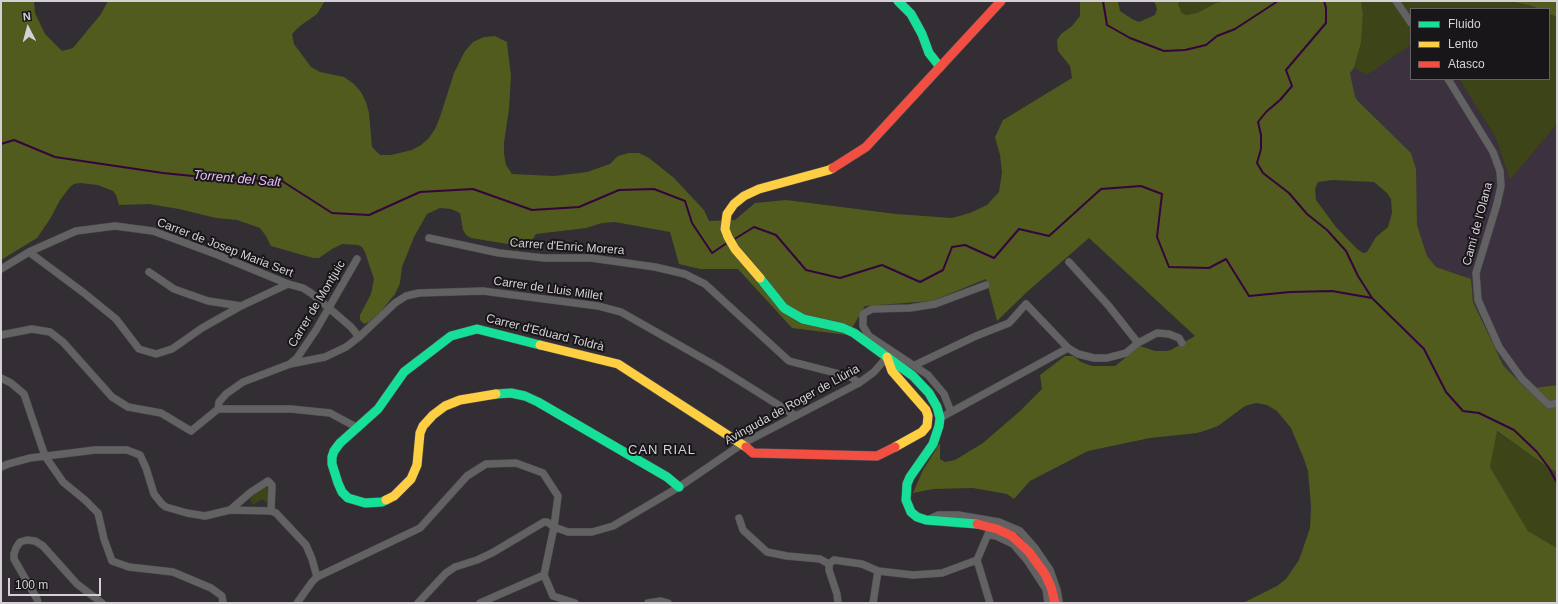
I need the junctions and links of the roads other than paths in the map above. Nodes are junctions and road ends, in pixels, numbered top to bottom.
1 (898, 1) edge
2 (1001, 1) edge
3 (1396, 1) edge
4 (1410, 22) edge
5 (940, 68) junction
6 (1449, 80) edge
7 (429, 238) dead end
8 (29, 252) junction
9 (358, 259) dead end
10 (1069, 262) dead end
11 (1, 269) edge
12 (149, 272) dead end
13 (288, 284) junction
14 (986, 285) dead end
15 (240, 306) junction
16 (329, 308) junction
17 (1, 335) edge
18 (360, 338) junction
19 (1138, 343) junction
20 (1182, 343) dead end
21 (1068, 348) junction
22 (887, 357) junction
23 (290, 364) junction
24 (915, 366) junction
25 (1, 378) edge
26 (859, 383) junction
27 (1557, 403) edge
28 (218, 409) junction
29 (950, 412) junction
30 (796, 416) junction
31 (940, 418) junction
32 (358, 428) junction
33 (742, 444) junction
34 (45, 456) junction
35 (1, 460) edge
36 (4, 466) edge
37 (679, 487) junction
38 (230, 510) junction
39 (271, 511) junction
40 (738, 518) dead end
41 (926, 520) junction
42 (555, 523) junction
43 (990, 531) junction
44 (977, 560) junction
45 (829, 564) junction
46 (878, 571) junction
47 (544, 575) junction
48 (317, 577) junction
49 (38, 603) edge
50 (102, 603) edge
51 (223, 603) edge
52 (296, 603) edge
53 (418, 603) edge
54 (480, 603) edge
55 (575, 603) edge
56 (648, 603) edge
57 (668, 603) edge
58 (838, 603) edge
59 (873, 603) edge
60 (990, 603) edge
61 (1048, 603) edge
62 (1055, 603) edge
63 (1059, 603) edge

1 - 5 street
2 - 5 street
3 - 4 street
5 - 22 street
6 - 27 street, Camí de l'Olana
7 - 26 street, Carrer d'Enric Morera
8 - 11 street, Carrer de Josep Maria Sert
8 - 13 street, Carrer de Josep Maria Sert
8 - 15 street
9 - 16 street, Carrer de Montjuic
10 - 19 street
12 - 15 street
13 - 15 street
13 - 16 street, Carrer de Josep Maria Sert
14 - 24 street
16 - 18 street, Carrer de Josep Maria Sert
16 - 23 street, Carrer de Montjuic
17 - 28 street, Carrer de Montjuic
18 - 23 street, Carrer de Lluis Millet
18 - 30 street, Carrer de Lluis Millet
19 - 20 street
19 - 21 street
21 - 24 street
21 - 29 street
22 - 26 street, Avinguda de Roger de Llúria
22 - 31 street
22 - 33 street, Carrer d'Eduard Toldrà
23 - 28 street, Carrer de Montjuic
24 - 29 street
25 - 34 street
26 - 30 street, Avinguda de Roger de Llúria
28 - 32 street
29 - 31 street
30 - 33 street, Avinguda de Roger de Llúria
31 - 41 street
32 - 33 street, Carrer d'Eduard Toldrà
32 - 37 street, Carrer d'Eduard Toldrà
33 - 37 street, Avinguda de Roger de Llúria
34 - 36 street
34 - 38 street
34 - 51 street
35 - 36 street
37 - 42 street, Avinguda de Roger de Llúria
38 - 39 street
38 - 39 street
39 - 48 street
40 - 45 street
41 - 43 street
41 - 63 street
42 - 47 street
42 - 48 street
42 - 53 street, Avinguda de Roger de Llúria
43 - 44 street
43 - 61 street
43 - 62 street
44 - 46 street
44 - 60 street
45 - 46 street
45 - 58 street
46 - 59 street
47 - 54 street
47 - 55 street
48 - 52 street
49 - 50 street
56 - 57 street

